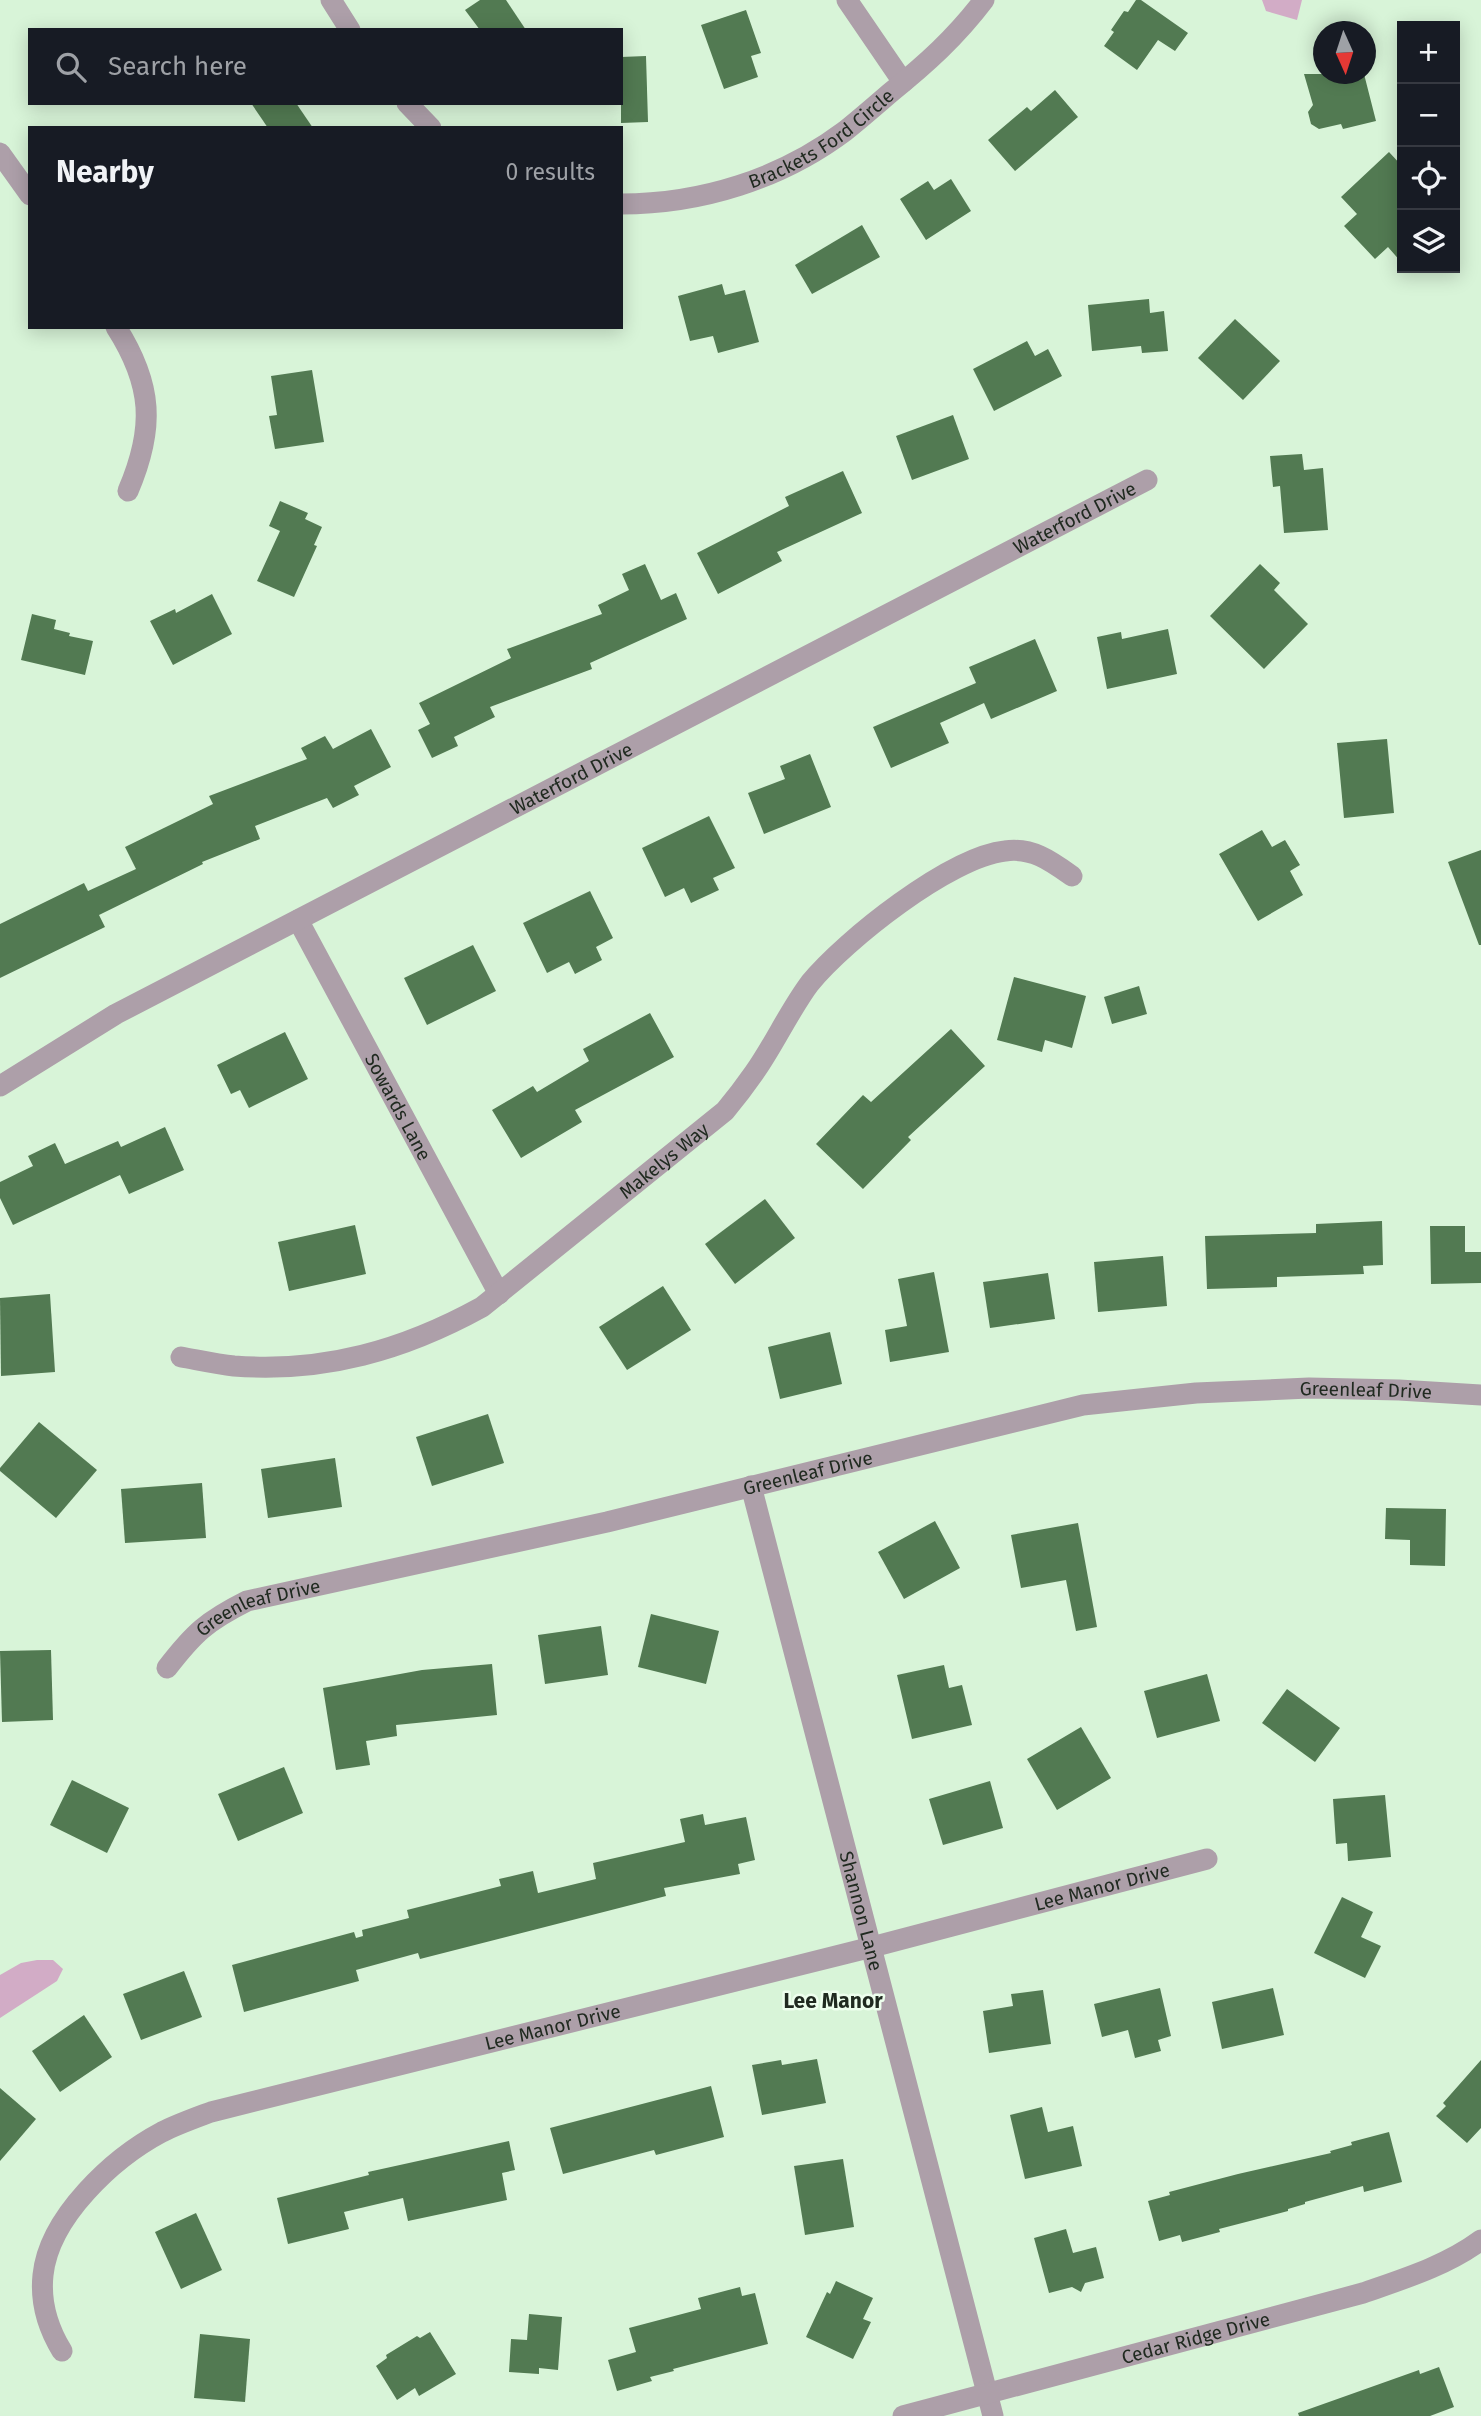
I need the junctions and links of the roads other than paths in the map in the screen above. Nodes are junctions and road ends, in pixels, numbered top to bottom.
1 (331, 0) edge
2 (848, 0) edge
3 (984, 0) edge
4 (349, 28) edge
5 (903, 82) junction
6 (409, 105) edge
7 (429, 126) edge
8 (0, 153) edge
9 (28, 192) edge
10 (623, 204) edge
11 (117, 329) edge
12 (1147, 480) dead end
13 (128, 491) dead end
14 (1072, 876) dead end
15 (298, 920) junction
16 (0, 1086) edge
17 (499, 1293) junction
18 (181, 1357) dead end
19 (1481, 1395) edge
20 (751, 1486) junction
21 (167, 1668) dead end
22 (1207, 1858) dead end
23 (872, 1947) junction
24 (1481, 2241) edge
25 (61, 2351) dead end
26 (988, 2395) junction
27 (903, 2416) edge
28 (993, 2416) edge

1 - 4 street
2 - 5 street
3 - 5 street, Brackets Ford Circle
5 - 10 street, Brackets Ford Circle
6 - 7 street
8 - 9 street
11 - 13 street
12 - 15 street, Waterford Drive
14 - 17 street, Makelys Way
15 - 16 street, Waterford Drive
15 - 17 street, Sowards Lane
17 - 18 street, Makelys Way
19 - 20 street, Greenleaf Drive
20 - 21 street, Greenleaf Drive
20 - 23 street, Shannon Lane
22 - 23 street, Lee Manor Drive
23 - 25 street, Lee Manor Drive
23 - 26 street, Shannon Lane
24 - 26 street, Cedar Ridge Drive
26 - 27 street, Cedar Ridge Drive
26 - 28 street, Shannon Lane

